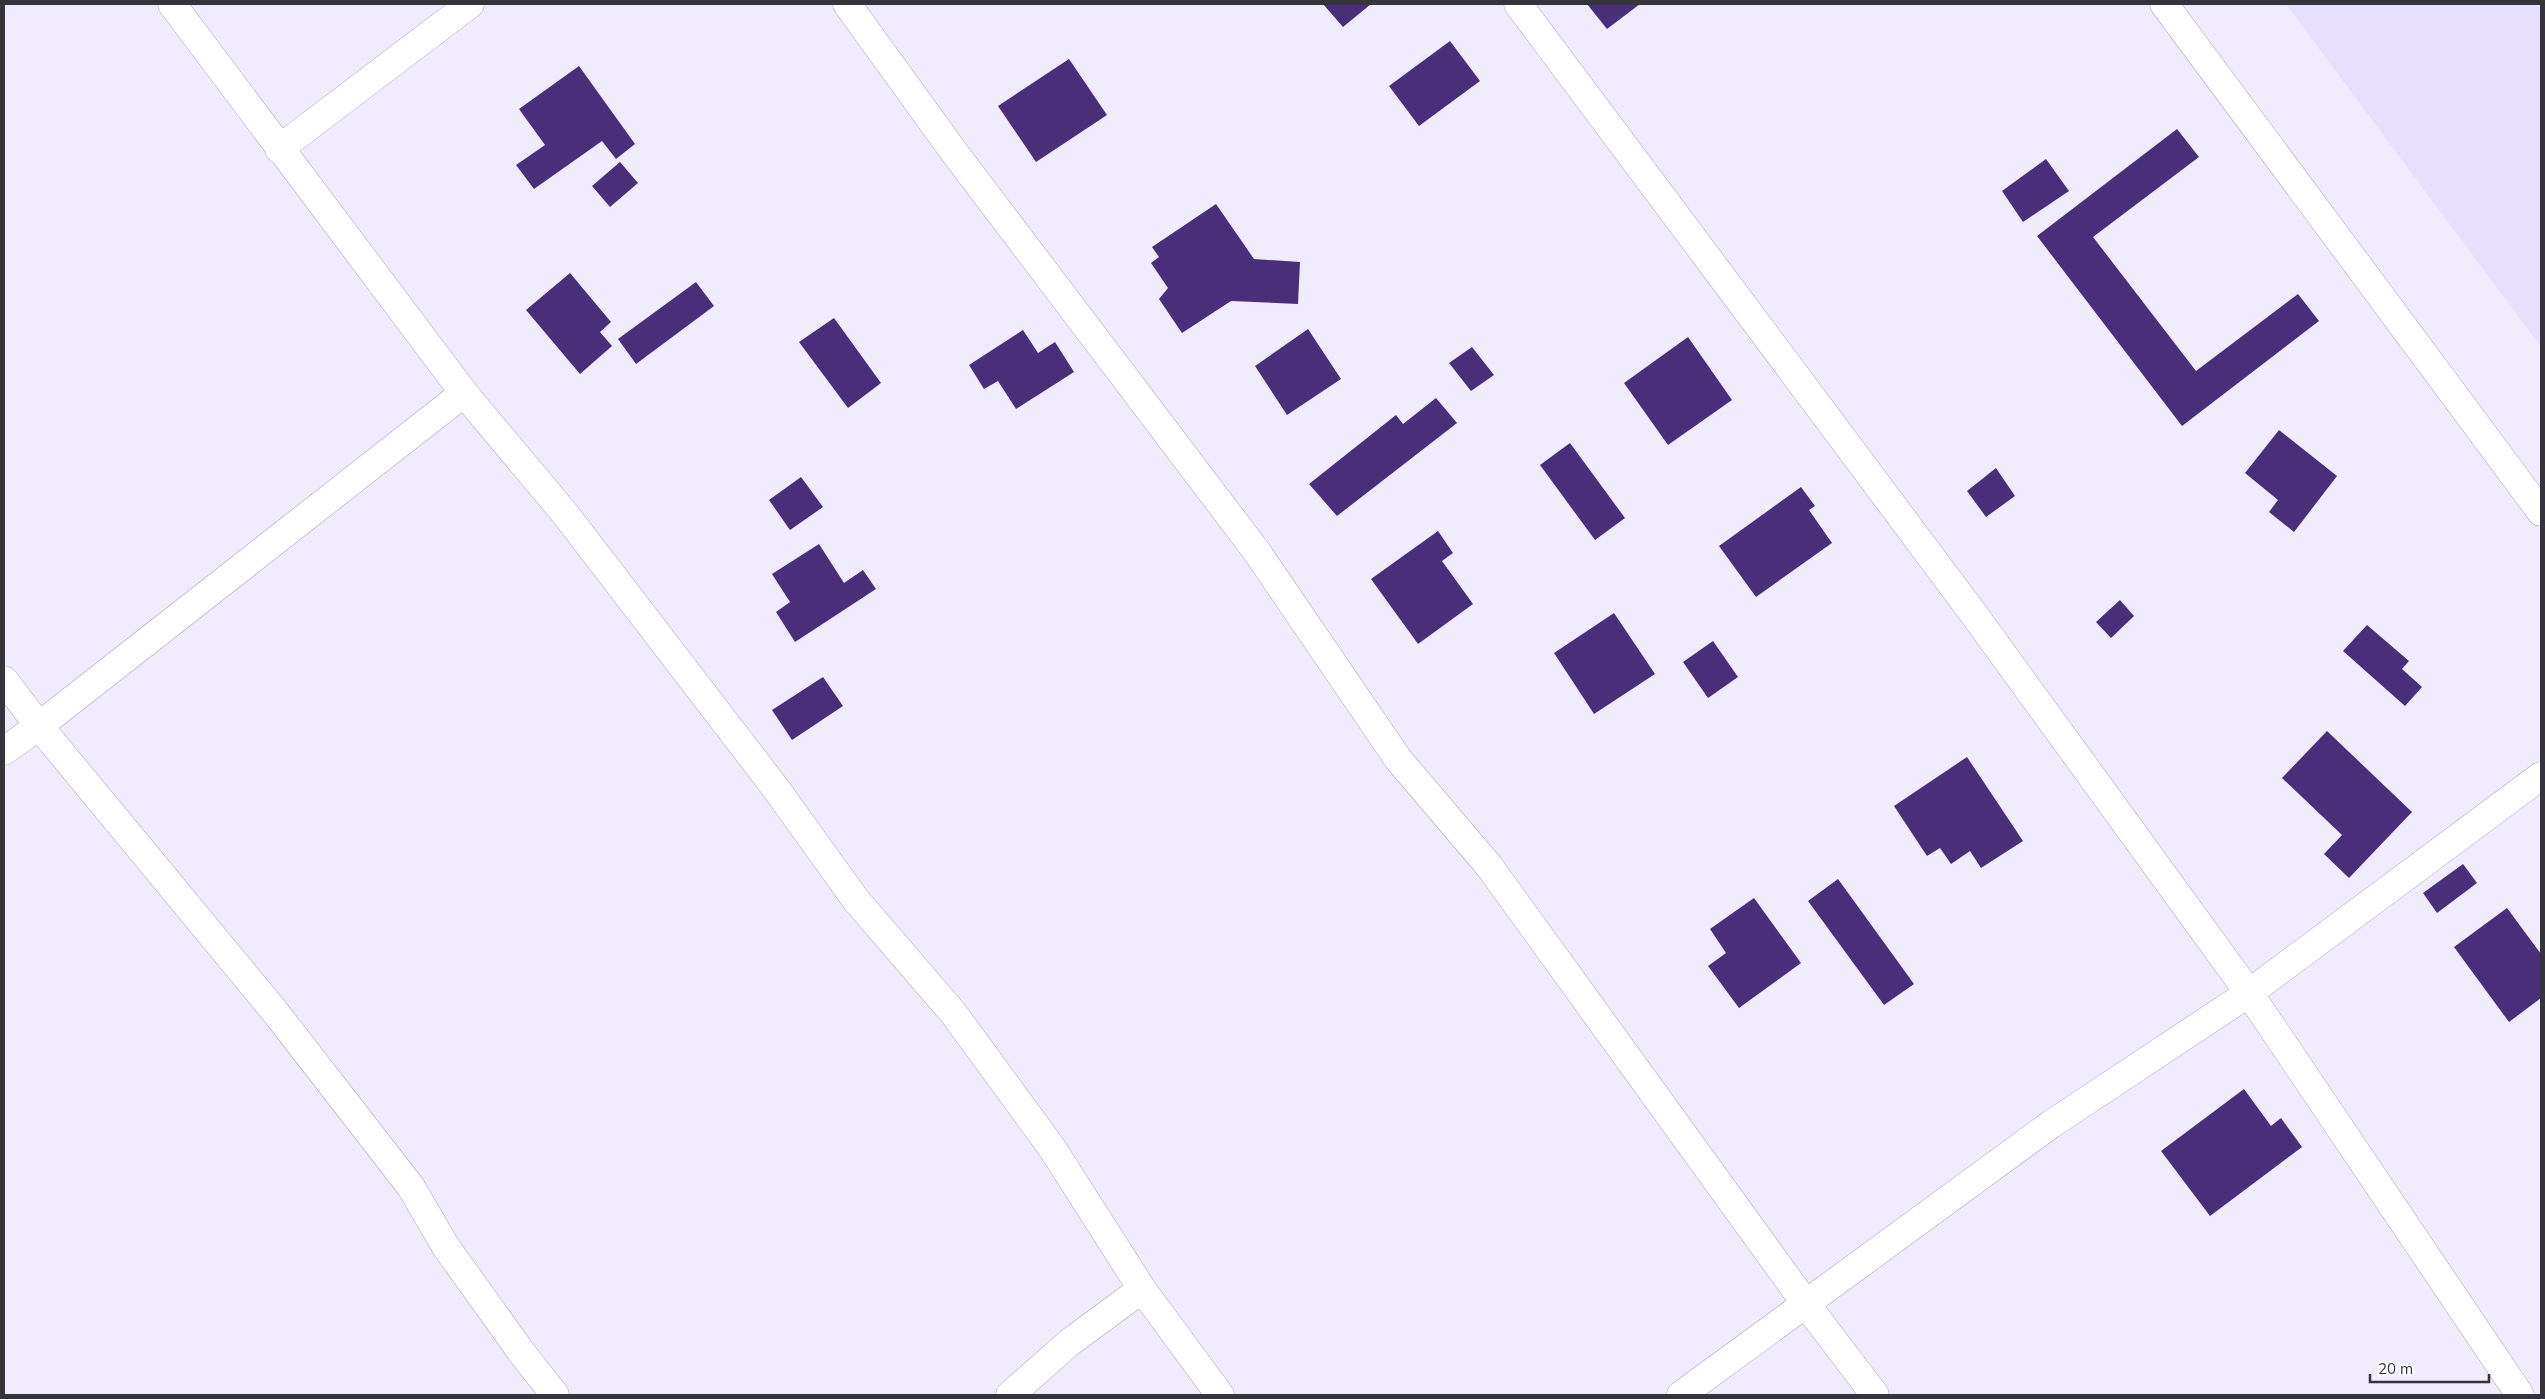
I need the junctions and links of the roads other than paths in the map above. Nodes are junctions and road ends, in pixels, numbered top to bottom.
1 (172, 4) edge
2 (470, 4) edge
3 (847, 4) edge
4 (1518, 4) edge
5 (2164, 4) edge
6 (279, 149) junction
7 (464, 392) junction
8 (2541, 512) edge
9 (4, 680) edge
10 (39, 726) junction
11 (4, 750) edge
12 (2541, 776) edge
13 (2249, 993) junction
14 (1142, 1289) junction
15 (1806, 1304) junction
16 (555, 1395) edge
17 (1010, 1395) edge
18 (1220, 1395) edge
19 (1682, 1395) edge
20 (1875, 1395) edge
21 (2520, 1395) edge

1 - 6 street
2 - 6 street
3 - 15 street
4 - 13 street
5 - 8 street
6 - 7 street
7 - 10 street
7 - 14 street
9 - 10 street
10 - 11 street
10 - 16 street
12 - 13 street
13 - 15 street
13 - 21 street
14 - 17 street
14 - 18 street
15 - 19 street
15 - 20 street

